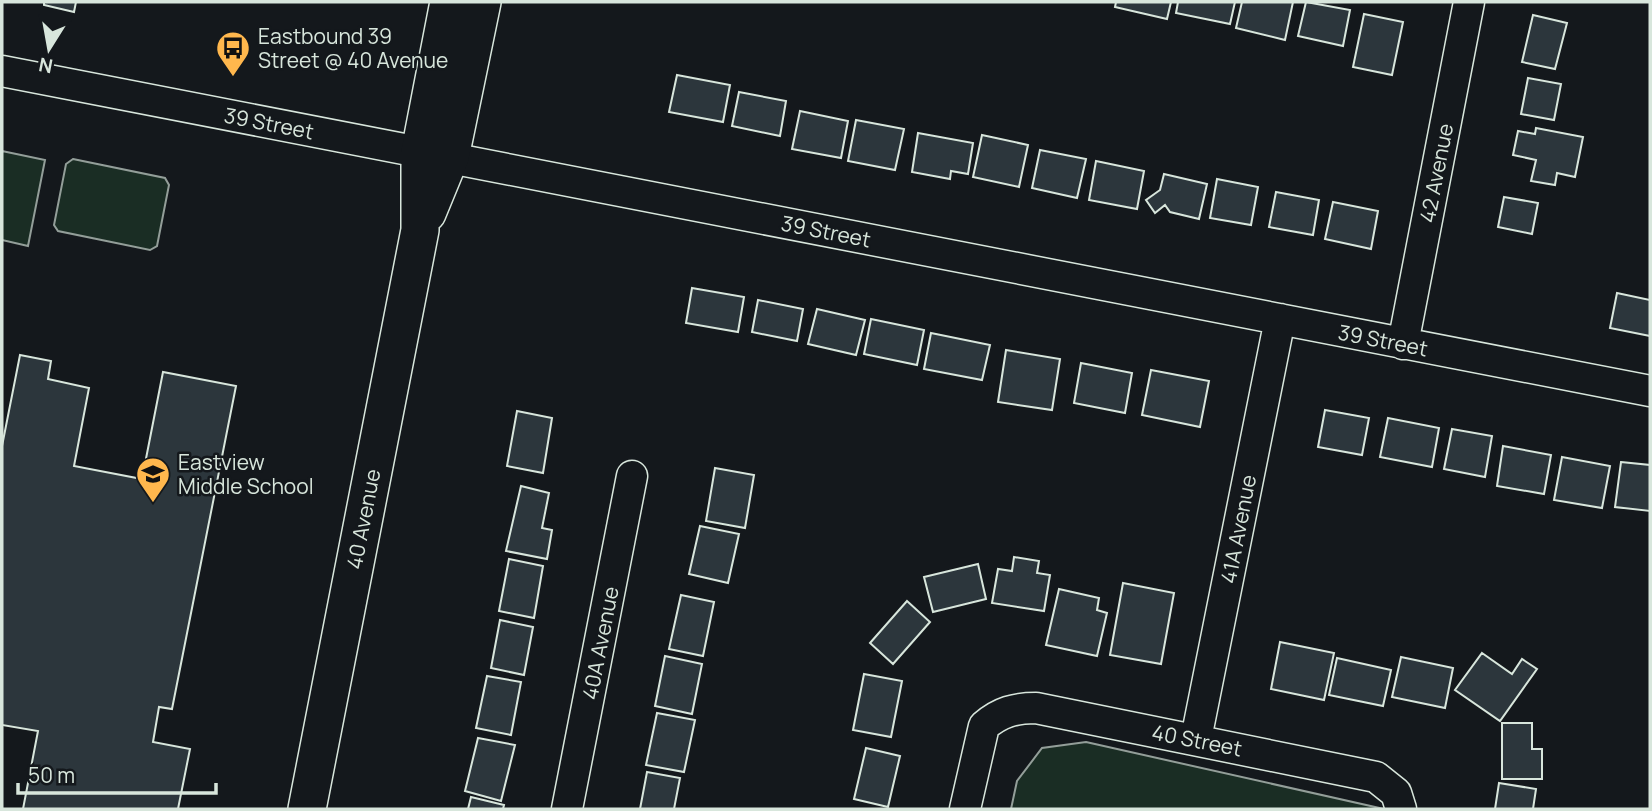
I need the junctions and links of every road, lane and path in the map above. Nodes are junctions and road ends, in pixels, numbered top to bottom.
1 (449, 2) edge
2 (482, 2) edge
3 (1469, 2) edge
4 (2, 71) edge
5 (435, 155) junction
6 (1280, 319) junction
7 (1403, 344) junction
8 (1650, 391) edge
9 (632, 476) dead end
10 (1196, 739) junction
11 (1399, 801) edge
12 (307, 809) edge
13 (567, 809) edge
14 (965, 809) edge

1 - 5 main road, 40 Avenue
2 - 5 main road, 40 Avenue
3 - 7 street, 42 Avenue
4 - 5 street, 39 Street
5 - 6 street, 39 Street
5 - 12 main road, 40 Avenue
6 - 7 street, 39 Street
6 - 10 street, 41A Avenue
7 - 8 street, 39 Street
9 - 13 street, 40A Avenue
10 - 11 street, 40 Street
10 - 14 street, 40 Street

